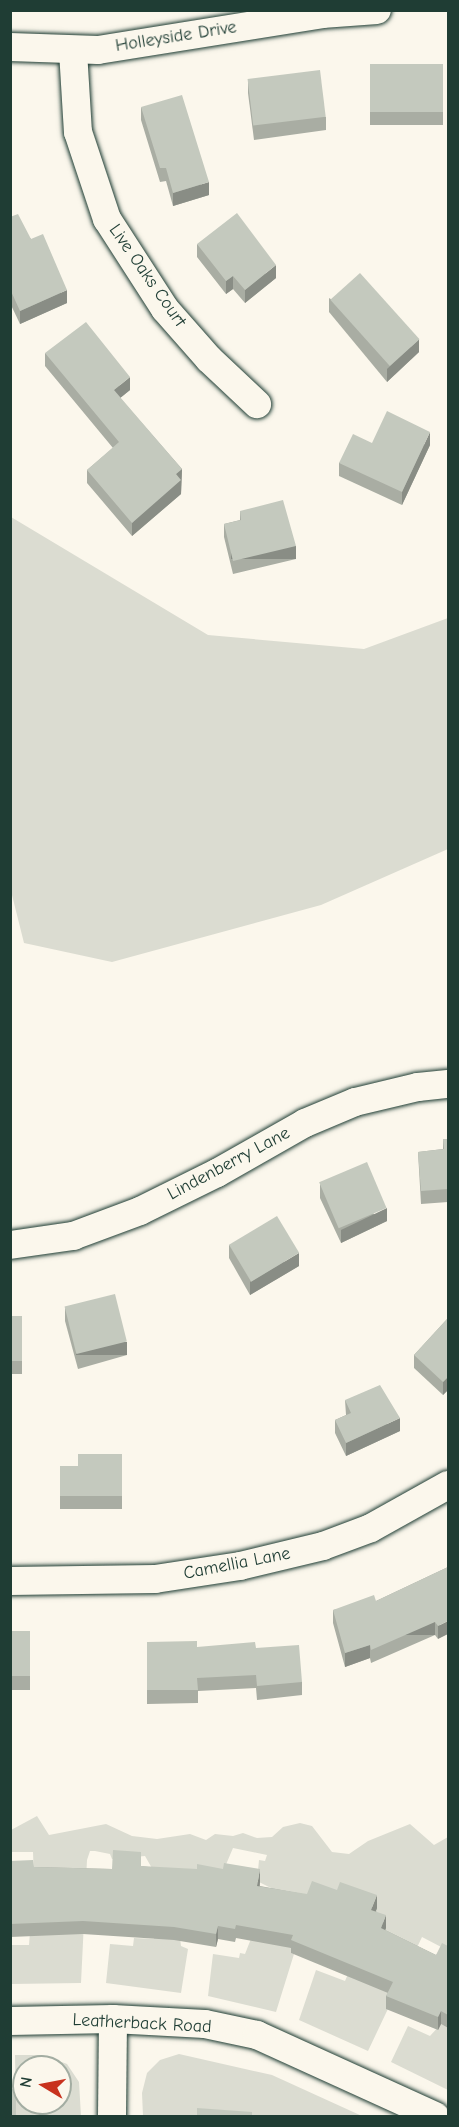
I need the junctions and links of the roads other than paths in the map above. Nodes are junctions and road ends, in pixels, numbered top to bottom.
1 (376, 10) edge
2 (10, 47) edge
3 (73, 51) junction
4 (257, 404) dead end
5 (448, 1084) edge
6 (10, 1245) edge
7 (448, 1485) edge
8 (10, 1581) edge
9 (113, 2019) junction
10 (10, 2021) edge
11 (112, 2116) edge
12 (435, 2116) edge

1 - 3 street, Holleyside Drive
2 - 3 street, Holleyside Drive
3 - 4 street, Live Oaks Court
5 - 6 street, Lindenberry Lane
7 - 8 street, Camellia Lane
9 - 10 street, Leatherback Road
9 - 11 street
9 - 12 street, Leatherback Road

